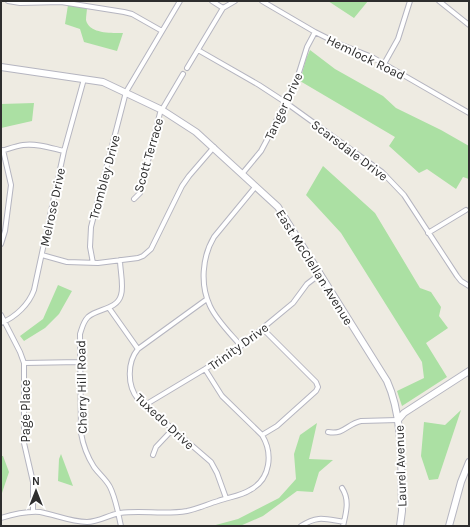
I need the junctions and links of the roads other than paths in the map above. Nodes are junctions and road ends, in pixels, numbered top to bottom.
1 (8, 1) edge
2 (180, 1) edge
3 (212, 1) edge
4 (235, 1) edge
5 (262, 1) edge
6 (410, 1) edge
7 (439, 1) edge
8 (44, 2) edge
9 (223, 8) junction
10 (469, 25) edge
11 (162, 31) junction
12 (315, 32) junction
13 (198, 50) junction
14 (384, 64) junction
15 (1, 68) edge
16 (187, 68) dead end
17 (183, 74) dead end
18 (84, 79) junction
19 (126, 92) junction
20 (285, 102) junction
21 (162, 110) junction
22 (469, 113) edge
23 (214, 147) junction
24 (2, 150) edge
25 (64, 151) junction
26 (242, 174) junction
27 (256, 186) junction
28 (134, 199) dead end
29 (466, 210) dead end
30 (428, 233) junction
31 (1, 244) edge
32 (42, 255) junction
33 (120, 260) junction
34 (93, 263) junction
35 (320, 274) junction
36 (469, 286) edge
37 (207, 299) junction
38 (109, 308) junction
39 (1, 314) edge
40 (3, 322) edge
41 (263, 329) junction
42 (241, 346) junction
43 (138, 349) junction
44 (80, 362) junction
45 (24, 363) junction
46 (205, 369) junction
47 (469, 371) edge
48 (145, 405) junction
49 (398, 420) junction
50 (172, 430) junction
51 (328, 432) dead end
52 (262, 434) junction
53 (153, 455) dead end
54 (469, 462) edge
55 (342, 488) dead end
56 (226, 498) junction
57 (32, 512) junction
58 (118, 513) junction
59 (1, 518) edge
60 (344, 524) edge
61 (121, 526) edge
62 (301, 526) edge
63 (400, 526) edge
64 (449, 526) edge

1 - 8 street
2 - 11 street, Trombley Drive
3 - 9 street
4 - 9 street
5 - 12 street, Hemlock Road
6 - 14 street
7 - 10 street
8 - 11 street
9 - 13 street
11 - 19 street, Trombley Drive
12 - 14 street, Hemlock Road
12 - 20 street, Tanger Drive
13 - 16 street
13 - 20 street, Scarsdale Drive
14 - 22 street, Hemlock Road
15 - 18 street, East McClellan Avenue
17 - 21 street, Scott Terrace
18 - 19 street, East McClellan Avenue
18 - 25 street, Melrose Drive
19 - 21 street, East McClellan Avenue
19 - 34 street, Trombley Drive
20 - 26 street, Tanger Drive
20 - 30 street, Scarsdale Drive
21 - 23 street, East McClellan Avenue
21 - 28 street, Scott Terrace
23 - 26 street, East McClellan Avenue
23 - 33 street
24 - 25 street
24 - 31 street
25 - 32 street, Melrose Drive
26 - 27 street, East McClellan Avenue
27 - 35 street, East McClellan Avenue
27 - 37 street
29 - 30 street
30 - 36 street, Scarsdale Drive
32 - 34 street
32 - 40 street, Melrose Drive
33 - 34 street
33 - 38 street, Cherry Hill Road
35 - 41 street, Trinity Drive
35 - 49 street, East McClellan Avenue
37 - 42 street
37 - 43 street
38 - 43 street
38 - 44 street, Cherry Hill Road
39 - 40 street, Page Place
40 - 45 street, Page Place
41 - 42 street, Trinity Drive
41 - 52 street
42 - 46 street, Trinity Drive
43 - 48 street, Tuxedo Drive
44 - 45 street
44 - 58 street, Cherry Hill Road
45 - 57 street, Page Place
46 - 48 street, Trinity Drive
46 - 52 street
47 - 49 street, Laurel Avenue
48 - 50 street, Tuxedo Drive
49 - 51 street
49 - 63 street, Laurel Avenue
50 - 53 street
50 - 56 street, Tuxedo Drive
52 - 56 street
54 - 64 street
55 - 60 street
56 - 58 street
57 - 58 street
57 - 59 street
58 - 61 street, Cherry Hill Road
60 - 62 street

